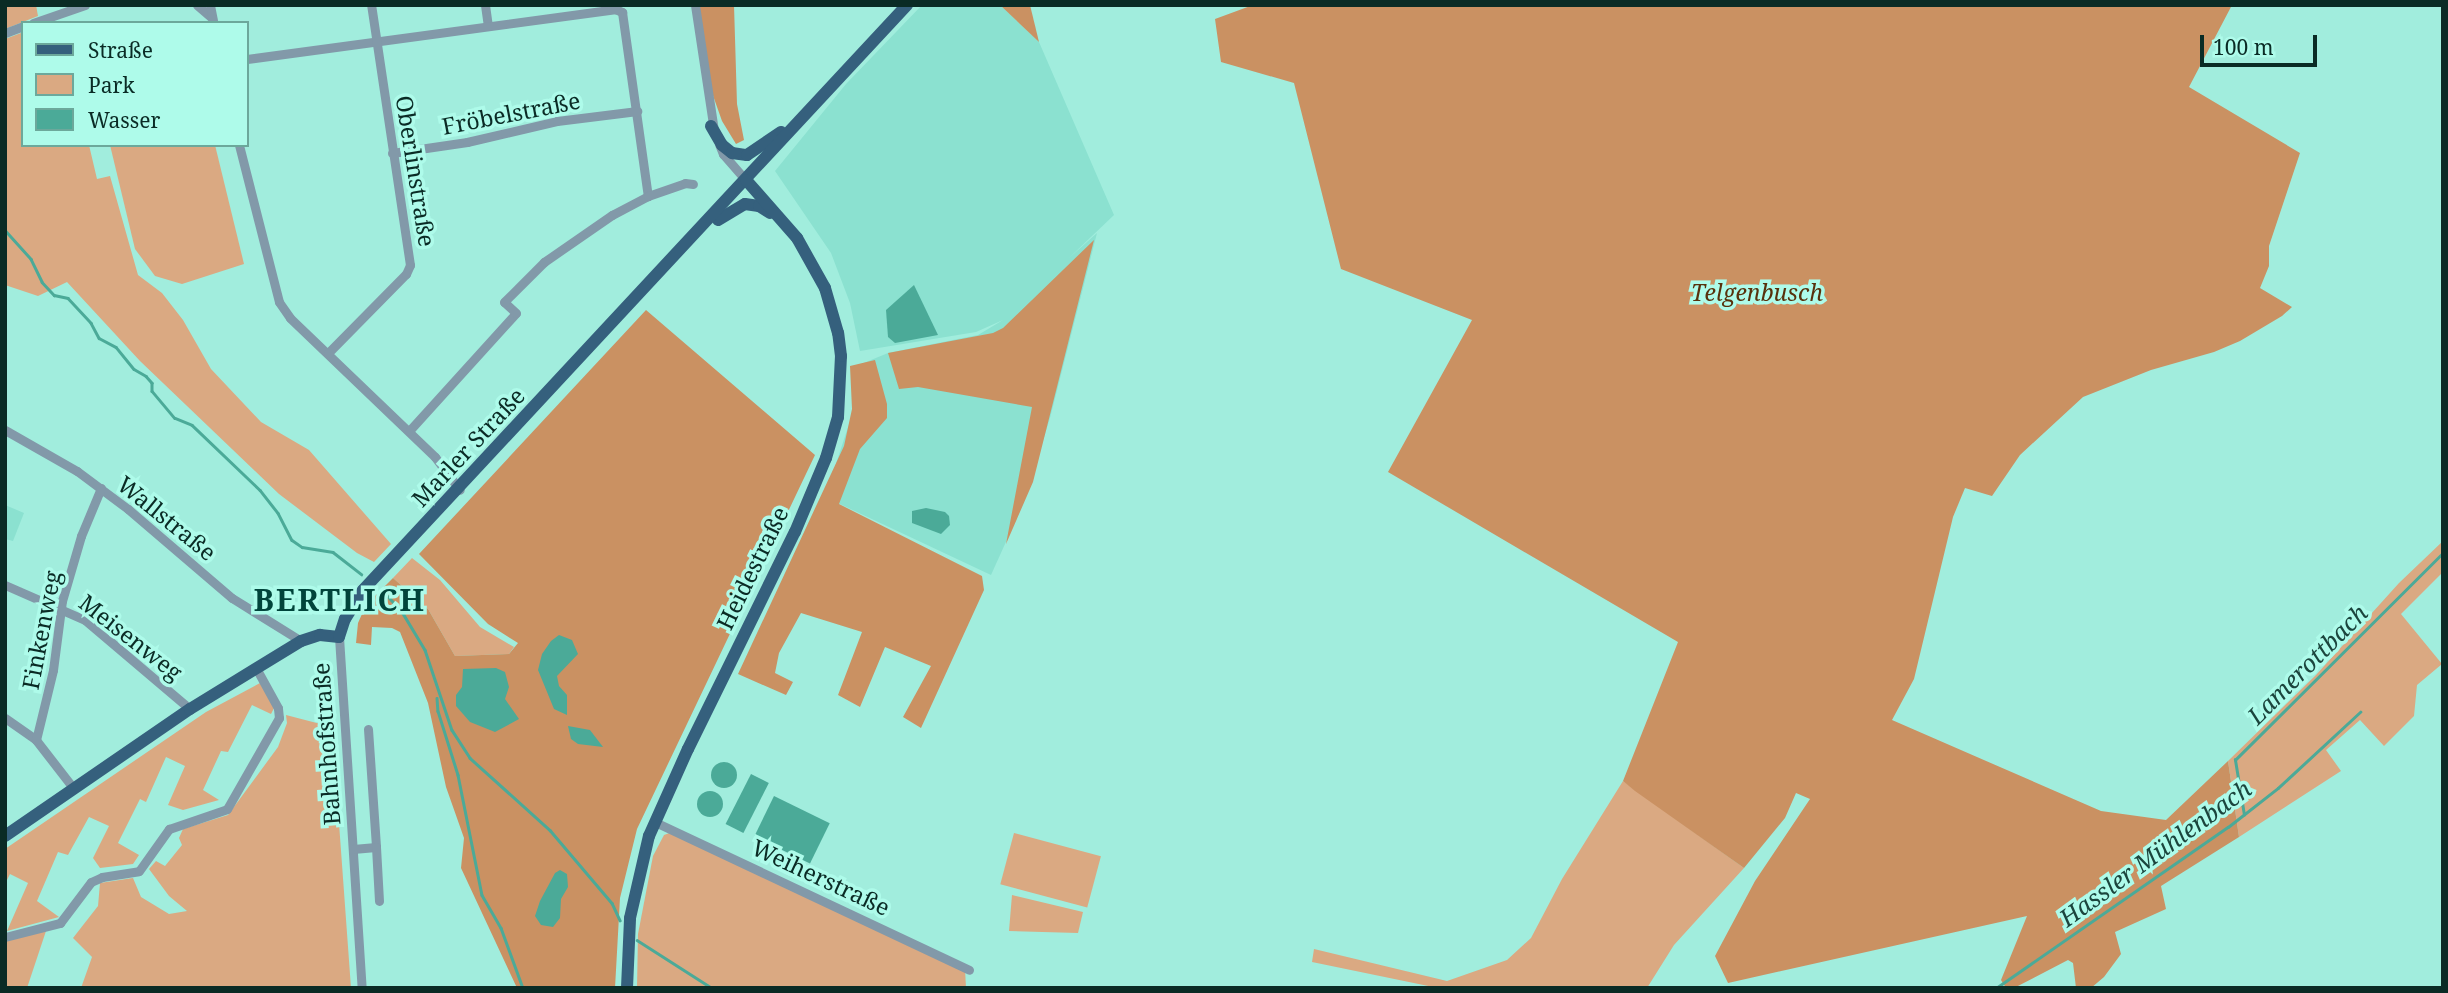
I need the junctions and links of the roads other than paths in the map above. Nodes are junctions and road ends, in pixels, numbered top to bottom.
1 (85, 5) edge
2 (197, 5) edge
3 (210, 5) edge
4 (371, 5) edge
5 (485, 5) edge
6 (695, 5) edge
7 (907, 5) edge
8 (586, 9) edge
9 (617, 9) edge
10 (39, 21) edge
11 (213, 21) edge
12 (488, 26) junction
13 (375, 41) junction
14 (248, 59) edge
15 (637, 111) junction
16 (802, 118) junction
17 (711, 126) junction
18 (240, 147) edge
19 (393, 153) junction
20 (746, 180) junction
21 (693, 184) dead end
22 (648, 196) junction
23 (797, 238) junction
24 (685, 246) junction
25 (328, 353) junction
26 (5, 430) edge
27 (409, 431) junction
28 (101, 488) junction
29 (460, 490) junction
30 (5, 585) edge
31 (62, 608) junction
32 (339, 637) junction
33 (301, 642) junction
34 (256, 668) junction
35 (190, 709) junction
36 (5, 718) edge
37 (368, 729) dead end
38 (36, 740) junction
39 (74, 789) junction
40 (655, 822) junction
41 (5, 836) edge
42 (376, 847) junction
43 (353, 849) junction
44 (380, 901) dead end
45 (5, 937) edge
46 (969, 970) dead end
47 (362, 988) edge
48 (627, 988) edge

1 - 10 street
2 - 11 street
3 - 11 street
4 - 13 street, Oberlinstraße
5 - 12 street
6 - 17 street
7 - 16 main road, Marler Straße
8 - 9 street
8 - 12 street
9 - 15 street
12 - 13 street
13 - 14 street
13 - 19 street, Oberlinstraße
15 - 19 street, Fröbelstraße
15 - 22 street
16 - 17 main road
16 - 20 main road, Marler Straße
17 - 20 street
18 - 25 street
19 - 25 street, Oberlinstraße
20 - 23 main road, Heidestraße
20 - 24 main road, Marler Straße
21 - 22 street
22 - 27 street
23 - 24 main road
23 - 40 main road, Heidestraße
24 - 29 main road, Marler Straße
25 - 27 street
26 - 28 street, Wallstraße
27 - 29 street
28 - 31 street, Finkenweg
28 - 33 street, Wallstraße
29 - 32 main road, Marler Straße
30 - 31 street, Meisenweg
31 - 35 street, Meisenweg
31 - 38 street, Finkenweg
32 - 33 main road
32 - 43 street, Bahnhofstraße
33 - 34 main road
34 - 35 main road
34 - 45 street
35 - 39 main road
36 - 38 street
37 - 42 street, Bahnhofstraße
38 - 39 street
39 - 41 main road
40 - 46 street, Weiherstraße
40 - 48 main road, Heidestraße
42 - 43 street, Bahnhofstraße
42 - 44 street, Bahnhofstraße
43 - 47 street, Bahnhofstraße

